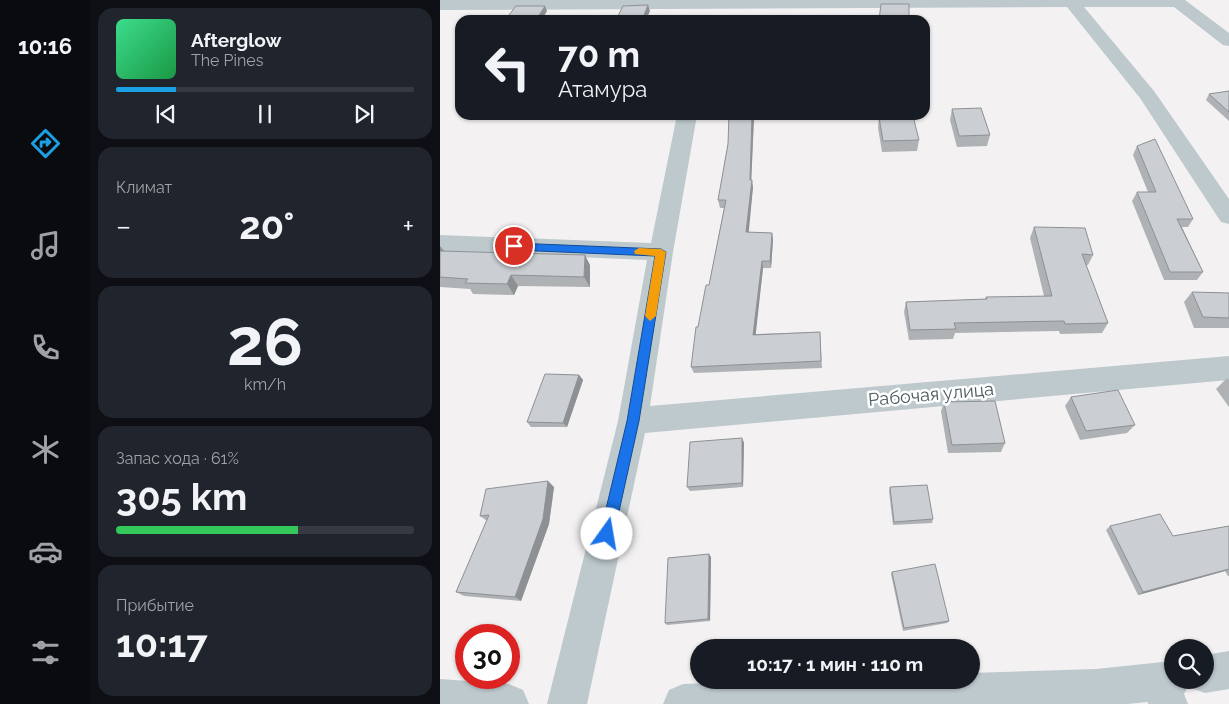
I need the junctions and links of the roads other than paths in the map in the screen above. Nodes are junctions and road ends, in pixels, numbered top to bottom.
1 (1177, 1) edge
2 (1072, 3) junction
3 (440, 5) edge
4 (707, 8) edge
5 (1225, 35) edge
6 (686, 120) edge
7 (1229, 216) edge
8 (440, 243) edge
9 (661, 252) junction
10 (1229, 368) edge
11 (633, 421) junction
12 (1229, 670) edge
13 (1214, 672) edge
14 (1167, 689) edge
15 (1096, 696) edge
16 (440, 698) edge
17 (509, 704) edge
18 (567, 704) edge
19 (683, 704) edge

1 - 2 street
1 - 5 street
2 - 4 street
2 - 7 street
3 - 4 street
6 - 9 street
8 - 9 street
9 - 11 street
10 - 11 street, Рабочая улица
11 - 18 street
12 - 13 street
14 - 15 street
15 - 19 street
16 - 17 street

